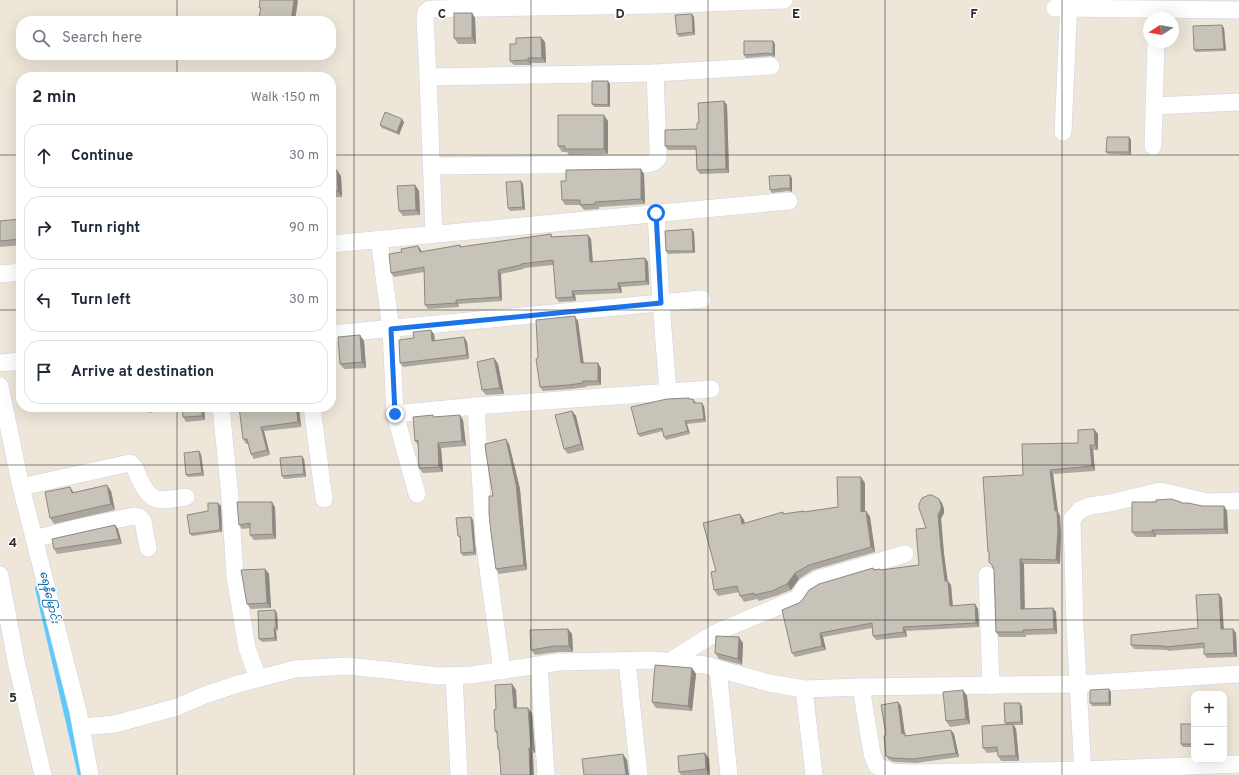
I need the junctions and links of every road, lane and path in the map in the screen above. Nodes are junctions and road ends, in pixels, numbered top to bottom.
1 (784, 0) edge
2 (656, 2) edge
3 (1064, 5) edge
4 (1157, 9) edge
5 (1239, 10) edge
6 (1156, 48) edge
7 (771, 66) dead end
8 (655, 73) junction
9 (428, 77) junction
10 (1239, 102) edge
11 (1154, 106) junction
12 (1063, 132) dead end
13 (1153, 146) dead end
14 (432, 166) junction
15 (789, 201) dead end
16 (656, 213) junction
17 (434, 234) junction
18 (379, 239) junction
19 (336, 243) edge
20 (16, 272) edge
21 (0, 274) edge
22 (702, 299) dead end
23 (661, 303) junction
24 (391, 329) junction
25 (336, 334) edge
26 (16, 361) edge
27 (0, 362) edge
28 (0, 386) edge
29 (711, 389) dead end
30 (668, 392) junction
31 (476, 406) junction
32 (221, 412) edge
33 (313, 412) edge
34 (395, 414) junction
35 (21, 487) junction
36 (418, 494) dead end
37 (186, 496) dead end
38 (324, 499) dead end
39 (1237, 501) dead end
40 (34, 538) junction
41 (148, 548) dead end
42 (905, 554) dead end
43 (0, 575) edge
44 (988, 575) dead end
45 (628, 661) junction
46 (669, 662) junction
47 (539, 665) junction
48 (718, 669) junction
49 (502, 671) junction
50 (1239, 674) edge
51 (454, 676) junction
52 (258, 678) junction
53 (1078, 684) junction
54 (991, 686) junction
55 (861, 687) junction
56 (804, 689) junction
57 (81, 727) junction
58 (1239, 764) edge
59 (1083, 772) edge
60 (43, 775) edge
61 (90, 775) edge
62 (459, 775) edge
63 (546, 775) edge
64 (639, 775) edge
65 (729, 775) edge
66 (814, 775) edge

1 - 2 street
2 - 9 street
3 - 4 street
3 - 12 street
4 - 5 street
6 - 11 street
7 - 8 street
8 - 9 street
8 - 14 street
9 - 14 street
10 - 11 street
11 - 13 street
14 - 17 street
15 - 16 street
16 - 17 street
16 - 23 street
17 - 18 street
18 - 19 street
18 - 24 street
20 - 21 street
22 - 23 street
23 - 24 street
23 - 30 street
24 - 25 street
24 - 34 street
26 - 27 street
28 - 35 street
29 - 30 street
30 - 31 street
31 - 34 street
31 - 49 street
32 - 52 street
33 - 38 street
34 - 36 street
35 - 37 street
35 - 40 street
39 - 53 street
40 - 41 street
40 - 57 street
42 - 46 street
43 - 60 street
44 - 54 street
45 - 46 street
45 - 47 street
45 - 64 street
46 - 48 street
47 - 49 street
47 - 63 street
48 - 56 street
48 - 65 street
49 - 51 street
50 - 53 street
51 - 52 street
51 - 62 street
52 - 57 street
53 - 54 street
53 - 59 street
54 - 55 street
55 - 56 street
55 - 59 street
56 - 66 street
57 - 61 street
58 - 59 street

